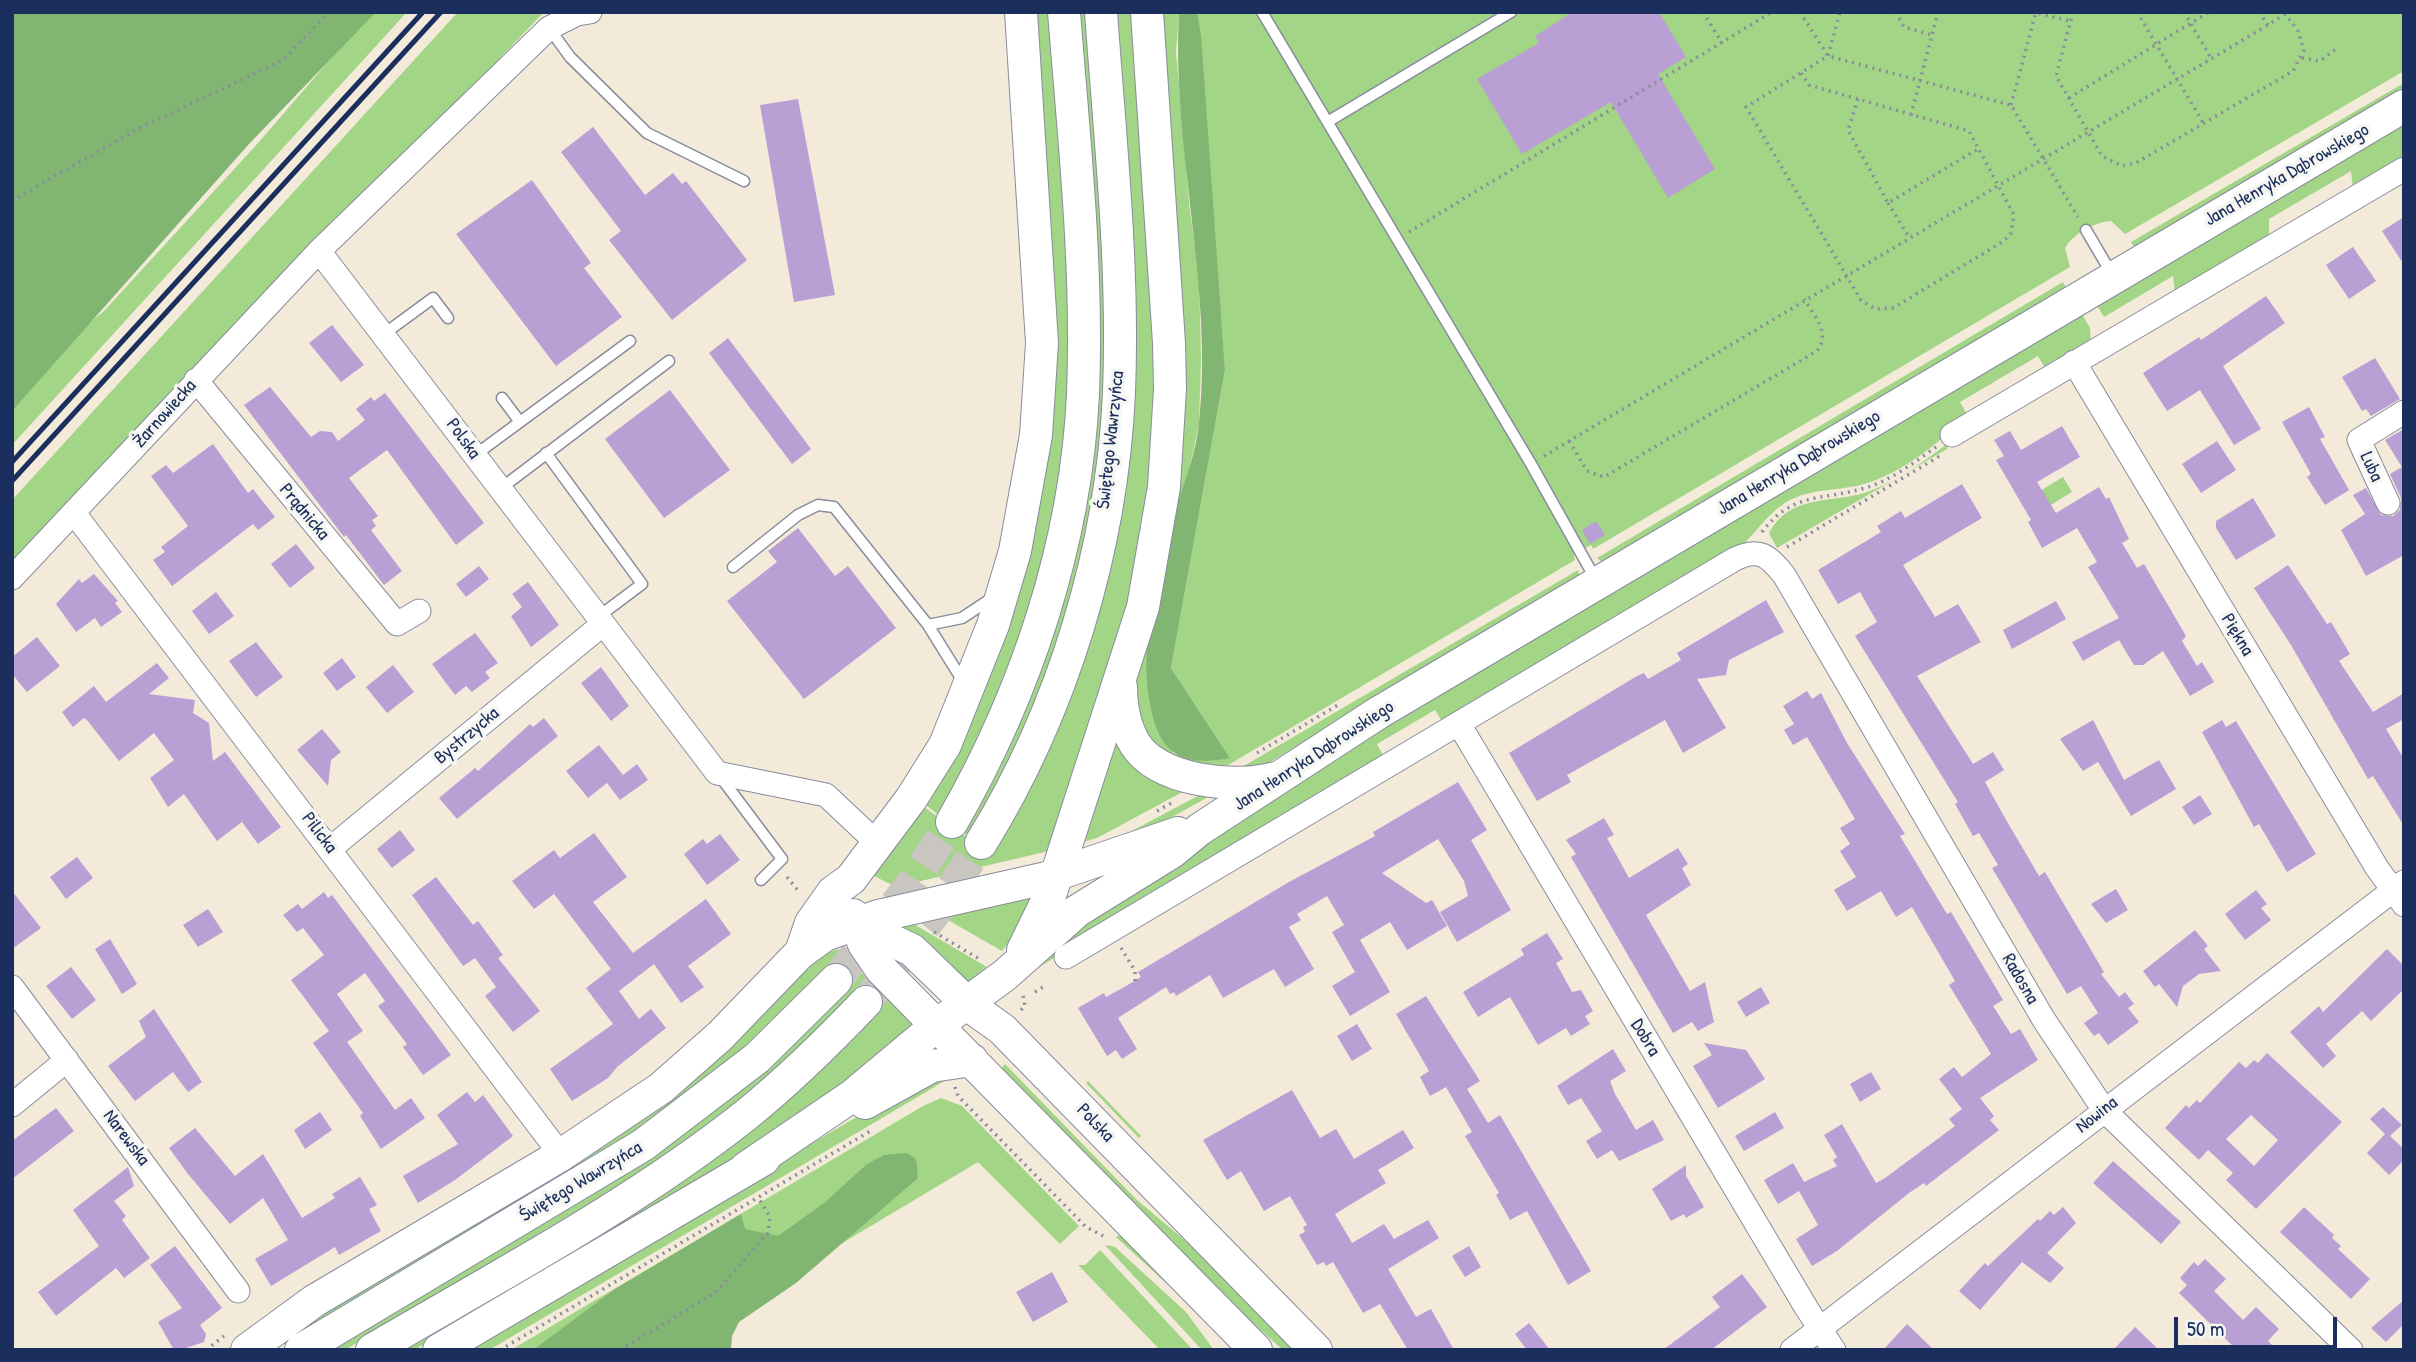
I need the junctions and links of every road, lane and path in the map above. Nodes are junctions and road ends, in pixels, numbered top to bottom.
1 (329, 12) edge
2 (590, 12) edge
3 (1021, 12) edge
4 (1064, 12) edge
5 (1101, 12) edge
6 (1147, 12) edge
7 (1262, 12) edge
8 (1511, 12) edge
9 (1703, 12) edge
10 (1755, 12) edge
11 (1772, 12) edge
12 (1800, 12) edge
13 (1840, 12) edge
14 (1896, 12) edge
15 (1938, 12) edge
16 (2073, 12) edge
17 (2137, 12) edge
18 (2185, 12) edge
19 (2209, 12) edge
20 (2259, 12) edge
21 (2035, 13) edge
22 (2284, 13) edge
23 (1760, 20) junction
24 (2070, 21) junction
25 (2191, 23) junction
26 (2268, 25) junction
27 (549, 27) junction
28 (1932, 35) junction
29 (1723, 43) junction
30 (2157, 44) junction
31 (2336, 49) dead end
32 (1828, 56) junction
33 (2211, 58) junction
34 (2302, 58) junction
35 (1801, 73) junction
36 (2177, 78) junction
37 (1920, 82) junction
38 (1858, 99) junction
39 (2069, 99) junction
40 (2011, 105) junction
41 (2404, 106) edge
42 (1912, 115) junction
43 (1329, 121) junction
44 (2204, 124) junction
45 (2087, 132) junction
46 (1978, 149) junction
47 (2044, 158) junction
48 (2404, 169) edge
49 (744, 181) dead end
50 (1998, 184) junction
51 (12, 201) edge
52 (1888, 202) junction
53 (2086, 230) joint
54 (1909, 237) junction
55 (1398, 239) junction
56 (319, 251) junction
57 (1845, 275) junction
58 (2114, 277) junction
59 (1804, 299) junction
60 (447, 318) dead end
61 (384, 334) junction
62 (630, 341) dead end
63 (669, 361) dead end
64 (2074, 362) junction
65 (196, 380) junction
66 (502, 398) dead end
67 (2404, 412) edge
68 (520, 422) junction
69 (1952, 435) joint
70 (1569, 441) junction
71 (546, 453) junction
72 (475, 455) junction
73 (1531, 464) junction
74 (500, 489) junction
75 (2388, 503) dead end
76 (74, 513) junction
77 (879, 541) dead end
78 (868, 550) junction
79 (1753, 554) junction
80 (733, 567) dead end
81 (12, 578) edge
82 (1597, 582) junction
83 (1006, 585) junction
84 (419, 611) dead end
85 (600, 621) junction
86 (928, 625) junction
87 (1121, 678) junction
88 (968, 692) junction
89 (1459, 724) junction
90 (717, 773) junction
91 (1287, 775) junction
92 (952, 822) tunnel mouth
93 (1200, 829) junction
94 (877, 843) junction
95 (981, 844) tunnel mouth
96 (331, 848) junction
97 (777, 864) junction
98 (1057, 875) junction
99 (851, 878) junction
100 (761, 880) dead end
101 (2399, 892) edge
102 (801, 894) dead end
103 (855, 923) junction
104 (924, 926) dead end
105 (1118, 943) dead end
106 (800, 953) junction
107 (1066, 957) dead end
108 (1004, 969) junction
109 (836, 980) tunnel mouth
110 (1135, 981) dead end
111 (12, 987) edge
112 (1043, 987) dead end
113 (1035, 992) dead end
114 (866, 1002) tunnel mouth
115 (966, 1002) junction
116 (937, 1025) junction
117 (1002, 1029) junction
118 (67, 1060) junction
119 (964, 1071) junction
120 (12, 1105) edge
121 (2104, 1110) junction
122 (874, 1129) dead end
123 (561, 1155) junction
124 (746, 1168) junction
125 (758, 1197) junction
126 (1111, 1240) dead end
127 (238, 1291) dead end
128 (291, 1317) junction
129 (1819, 1329) junction
130 (235, 1350) edge
131 (247, 1350) edge
132 (301, 1350) edge
133 (372, 1350) edge
134 (439, 1350) edge
135 (500, 1350) edge
136 (620, 1350) edge
137 (1255, 1350) edge
138 (1316, 1350) edge
139 (1792, 1350) edge
140 (1835, 1350) edge
141 (2351, 1350) edge

1 - 51 path
2 - 27 street
3 - 83 main road
4 - 92 main road, Świętego Wawrzyńca
5 - 95 main road, Świętego Wawrzyńca
6 - 87 main road
7 - 43 lane
8 - 43 lane
9 - 29 path
10 - 23 path
11 - 23 path
12 - 32 path
13 - 32 path
14 - 28 path
15 - 28 path
16 - 24 path
17 - 30 path
18 - 25 path
19 - 25 path
20 - 26 path
21 - 24 path
21 - 40 path
22 - 26 path
22 - 34 path
23 - 29 path
24 - 39 path
25 - 30 path
25 - 33 path
26 - 33 path
27 - 49 lane
27 - 56 street
28 - 37 path
29 - 55 path
30 - 36 path
30 - 39 path
31 - 34 path
32 - 35 path
32 - 37 path
33 - 36 path
34 - 44 path
35 - 38 path
35 - 57 path
36 - 44 path
36 - 45 path
37 - 40 path
37 - 42 path
38 - 42 path
38 - 52 path
39 - 45 path
40 - 47 path
41 - 58 main road, Jana Henryka Dąbrowskiego
42 - 46 path
43 - 55 lane
44 - 45 path
45 - 47 path
46 - 50 path
46 - 52 path
47 - 50 path
47 - 53 path
48 - 64 street
50 - 54 path
50 - 57 path
52 - 54 path
53 - 58 lane
54 - 57 path
55 - 73 lane
56 - 61 street, Polska
56 - 65 street, Żarnowiecka
57 - 59 path
58 - 82 main road, Jana Henryka Dąbrowskiego
59 - 70 path
59 - 70 path
60 - 61 lane
61 - 72 street, Polska
62 - 68 lane
63 - 71 lane
64 - 69 street
64 - 101 street, Piękna
65 - 76 street, Żarnowiecka
65 - 84 street, Prądnicka
66 - 68 lane
67 - 75 street, Luba
68 - 72 lane
69 - 79 path, Jana Henryka Dąbrowskiego
70 - 73 path
71 - 74 lane
71 - 85 lane
72 - 74 street, Polska
73 - 82 lane
74 - 85 street, Polska
76 - 81 street, Żarnowiecka
76 - 96 street, Pilicka
77 - 78 lane
78 - 80 lane
78 - 86 lane
79 - 89 street
79 - 121 street, Radosna
82 - 91 main road, Jana Henryka Dąbrowskiego
83 - 86 lane
83 - 88 main road
85 - 90 street, Polska
85 - 96 street, Bystrzycka
86 - 88 lane
87 - 91 main road
87 - 98 main road
88 - 94 main road
89 - 107 street
89 - 129 street, Dobra
90 - 94 street
90 - 97 lane
91 - 93 main road, Jana Henryka Dąbrowskiego
93 - 98 main road, Jana Henryka Dąbrowskiego
93 - 108 main road, Jana Henryka Dąbrowskiego
94 - 99 main road
96 - 123 street, Pilicka
97 - 100 lane
97 - 102 path
98 - 103 main road, Jana Henryka Dąbrowskiego
98 - 108 main road
99 - 103 main road
99 - 106 main road
101 - 121 street, Nowina
103 - 106 main road, Jana Henryka Dąbrowskiego
103 - 115 main road, Polska
103 - 116 main road
104 - 108 path
105 - 110 path
106 - 123 main road
108 - 115 main road, Jana Henryka Dąbrowskiego
108 - 117 main road
109 - 132 main road, Świętego Wawrzyńca
111 - 118 street, Narewska
112 - 113 path
114 - 133 main road, Świętego Wawrzyńca
115 - 116 main road, Jana Henryka Dąbrowskiego
115 - 117 main road, Polska
116 - 119 main road
116 - 124 main road, Jana Henryka Dąbrowskiego
117 - 138 main road, Polska
118 - 120 street
118 - 127 street, Narewska
119 - 124 main road
119 - 126 path
119 - 137 main road
121 - 129 street, Nowina
121 - 141 street, Radosna
122 - 125 path
123 - 128 main road
124 - 134 main road
125 - 135 path
125 - 136 path
128 - 130 street
128 - 131 main road
129 - 139 street, Nowina
129 - 140 street, Dobra

